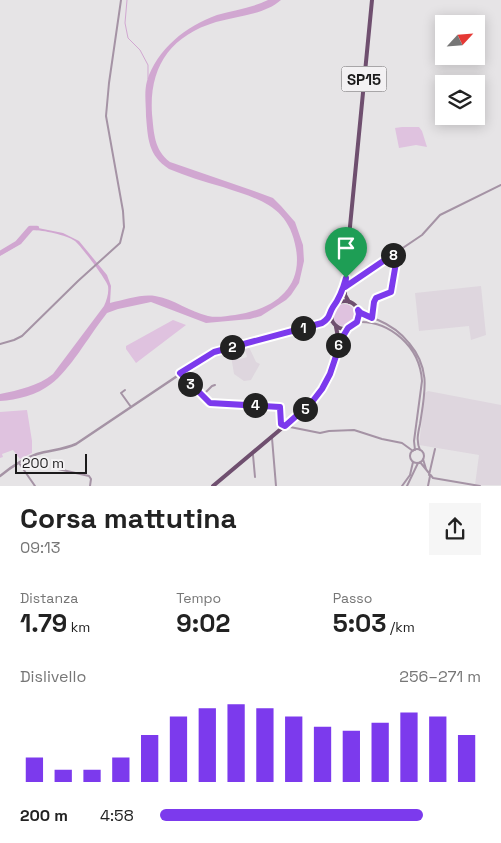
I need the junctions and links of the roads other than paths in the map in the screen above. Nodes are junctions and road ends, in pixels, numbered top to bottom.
1 (121, 0) edge
2 (372, 0) edge
3 (501, 185) edge
4 (398, 251) junction
5 (346, 278) junction
6 (345, 287) junction
7 (349, 302) junction
8 (337, 303) junction
9 (358, 310) junction
10 (331, 316) junction
11 (372, 318) junction
12 (357, 322) junction
13 (322, 323) junction
14 (334, 323) junction
15 (348, 328) junction
16 (0, 344) edge
17 (338, 344) junction
18 (180, 373) junction
19 (215, 385) dead end
20 (125, 390) dead end
21 (202, 396) junction
22 (131, 407) junction
23 (285, 426) junction
24 (271, 437) junction
25 (406, 447) junction
26 (435, 448) dead end
27 (414, 450) junction
28 (420, 450) junction
29 (252, 454) junction
30 (410, 455) junction
31 (423, 459) junction
32 (18, 462) junction
33 (413, 462) junction
34 (419, 463) junction
35 (58, 469) dead end
36 (427, 471) junction
37 (430, 475) junction
38 (0, 476) edge
39 (255, 477) dead end
40 (220, 479) junction
41 (213, 485) edge
42 (35, 486) edge
43 (90, 486) edge
44 (219, 486) edge
45 (276, 486) edge
46 (402, 486) edge
47 (407, 486) edge
48 (428, 486) edge
49 (480, 486) edge

1 - 16 street
2 - 5 main road, SP15
3 - 4 street
4 - 6 street
4 - 11 street
5 - 6 main road, SP15
5 - 8 main road, SP15
6 - 7 main road, SP15
7 - 8 main road
7 - 9 main road
8 - 10 main road, SP15
9 - 11 street
9 - 12 main road
10 - 13 street
10 - 14 main road
11 - 28 street
12 - 15 main road
12 - 27 street
13 - 14 street
13 - 18 street
14 - 15 main road
14 - 17 main road
15 - 17 main road
17 - 23 main road
18 - 21 street
18 - 22 street
19 - 21 street
20 - 22 street
21 - 23 street
22 - 32 street
23 - 24 main road
23 - 25 street
24 - 29 main road
24 - 45 street
25 - 27 street
25 - 30 street
26 - 37 street
27 - 28 street
27 - 30 street
28 - 31 street
29 - 39 street
29 - 40 main road
30 - 33 street
31 - 34 street
31 - 36 street
32 - 38 street
32 - 42 street
33 - 34 street
33 - 46 street
34 - 36 street
34 - 47 street
35 - 43 street
36 - 37 street
37 - 48 street
37 - 49 street
40 - 41 main road
40 - 44 street

